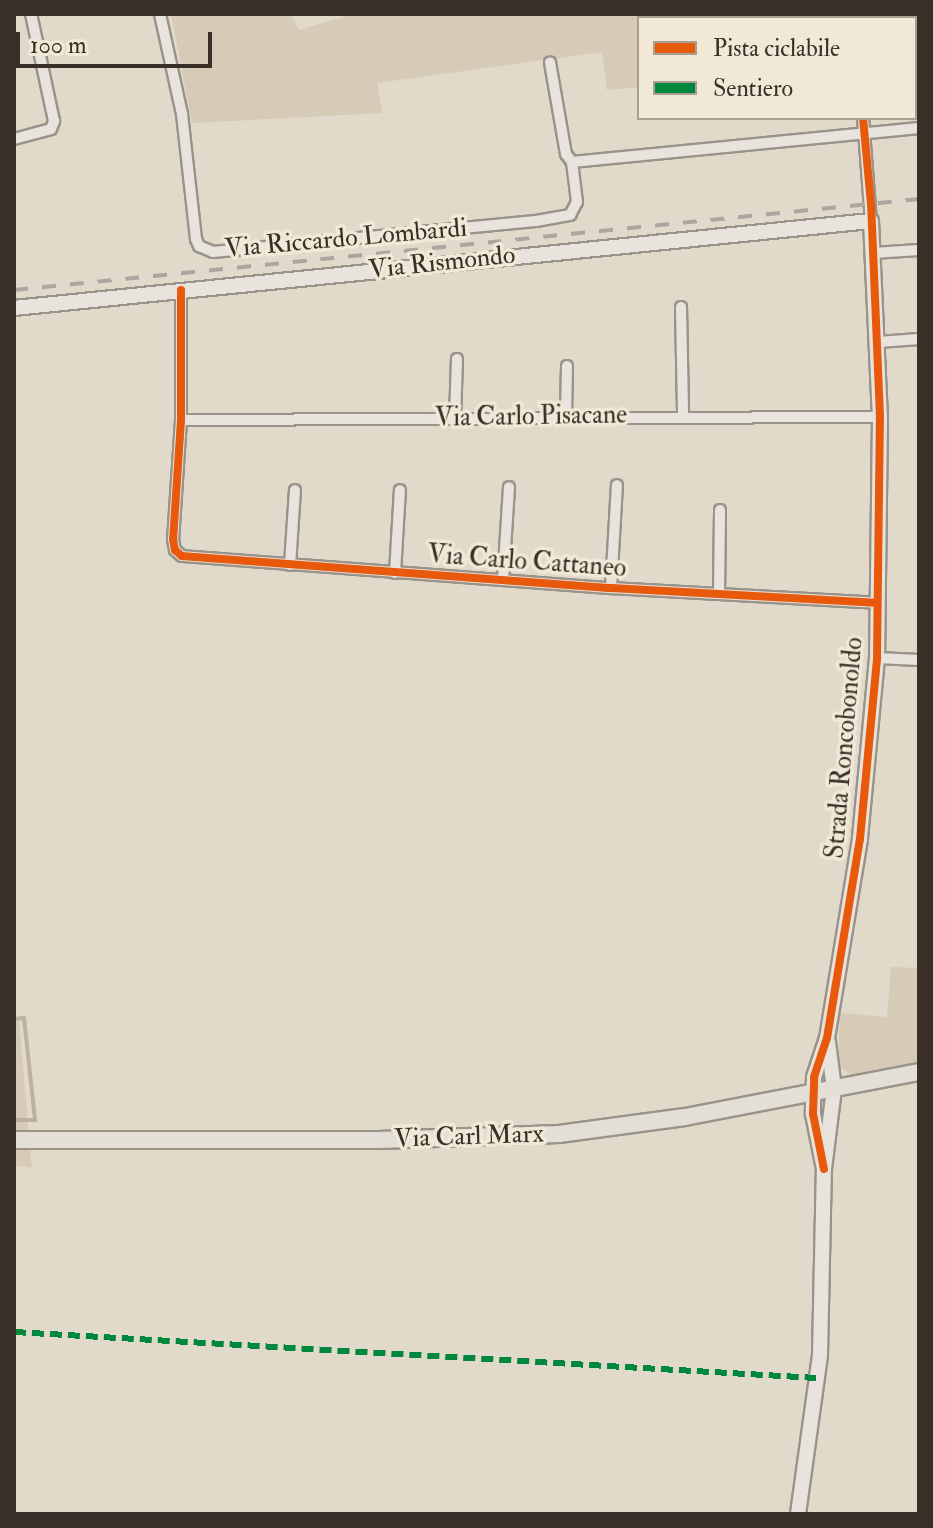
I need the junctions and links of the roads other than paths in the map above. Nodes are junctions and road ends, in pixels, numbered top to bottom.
1 (31, 14) edge
2 (160, 14) edge
3 (550, 62) dead end
4 (863, 120) edge
5 (919, 128) edge
6 (865, 132) junction
7 (14, 139) edge
8 (572, 162) junction
9 (871, 221) junction
10 (919, 250) edge
11 (873, 253) junction
12 (181, 290) junction
13 (681, 307) dead end
14 (14, 308) edge
15 (919, 339) edge
16 (878, 342) junction
17 (457, 359) dead end
18 (567, 366) dead end
19 (683, 415) junction
20 (566, 417) junction
21 (880, 417) junction
22 (455, 419) junction
23 (181, 420) junction
24 (617, 485) dead end
25 (509, 487) dead end
26 (295, 490) dead end
27 (400, 490) dead end
28 (720, 510) dead end
29 (290, 565) junction
30 (395, 573) junction
31 (503, 580) junction
32 (611, 588) junction
33 (719, 594) junction
34 (876, 603) junction
35 (877, 658) junction
36 (919, 660) edge
37 (827, 1038) junction
38 (919, 1072) edge
39 (834, 1089) junction
40 (813, 1094) junction
41 (14, 1140) edge
42 (824, 1169) junction
43 (798, 1514) edge

1 - 7 street
2 - 8 street, Via Riccardo Lombardi
3 - 8 street, Via Riccardo Lombardi
4 - 6 street, Strada Roncobonoldo
5 - 6 street
6 - 8 street
6 - 9 street, Strada Roncobonoldo
9 - 11 street, Strada Roncobonoldo
9 - 12 street, Via Rismondo
10 - 11 street
11 - 16 street, Strada Roncobonoldo
12 - 14 street, Via Rismondo
12 - 23 street
13 - 19 street
15 - 16 street
16 - 21 street, Strada Roncobonoldo
17 - 22 street
18 - 20 street
19 - 20 street, Via Carlo Pisacane
19 - 21 street, Via Carlo Pisacane
20 - 22 street, Via Carlo Pisacane
21 - 34 street, Strada Roncobonoldo
22 - 23 street, Via Carlo Pisacane
23 - 29 street, Via Carlo Cattaneo
24 - 32 street
25 - 31 street
26 - 29 street
27 - 30 street
28 - 33 street
29 - 30 street, Via Carlo Cattaneo
30 - 31 street, Via Carlo Cattaneo
31 - 32 street, Via Carlo Cattaneo
32 - 33 street, Via Carlo Cattaneo
33 - 34 street, Via Carlo Cattaneo
34 - 35 street, Strada Roncobonoldo
35 - 36 street
35 - 37 street, Strada Roncobonoldo
37 - 39 street, Strada Roncobonoldo
37 - 40 street, Strada Roncobonoldo
38 - 39 main road, Via Carl Marx
39 - 40 main road, Via Carl Marx
39 - 42 street, Strada Roncobonoldo
40 - 41 main road, Via Carl Marx
40 - 42 street, Strada Roncobonoldo
42 - 43 street, Strada Roncobonoldo

